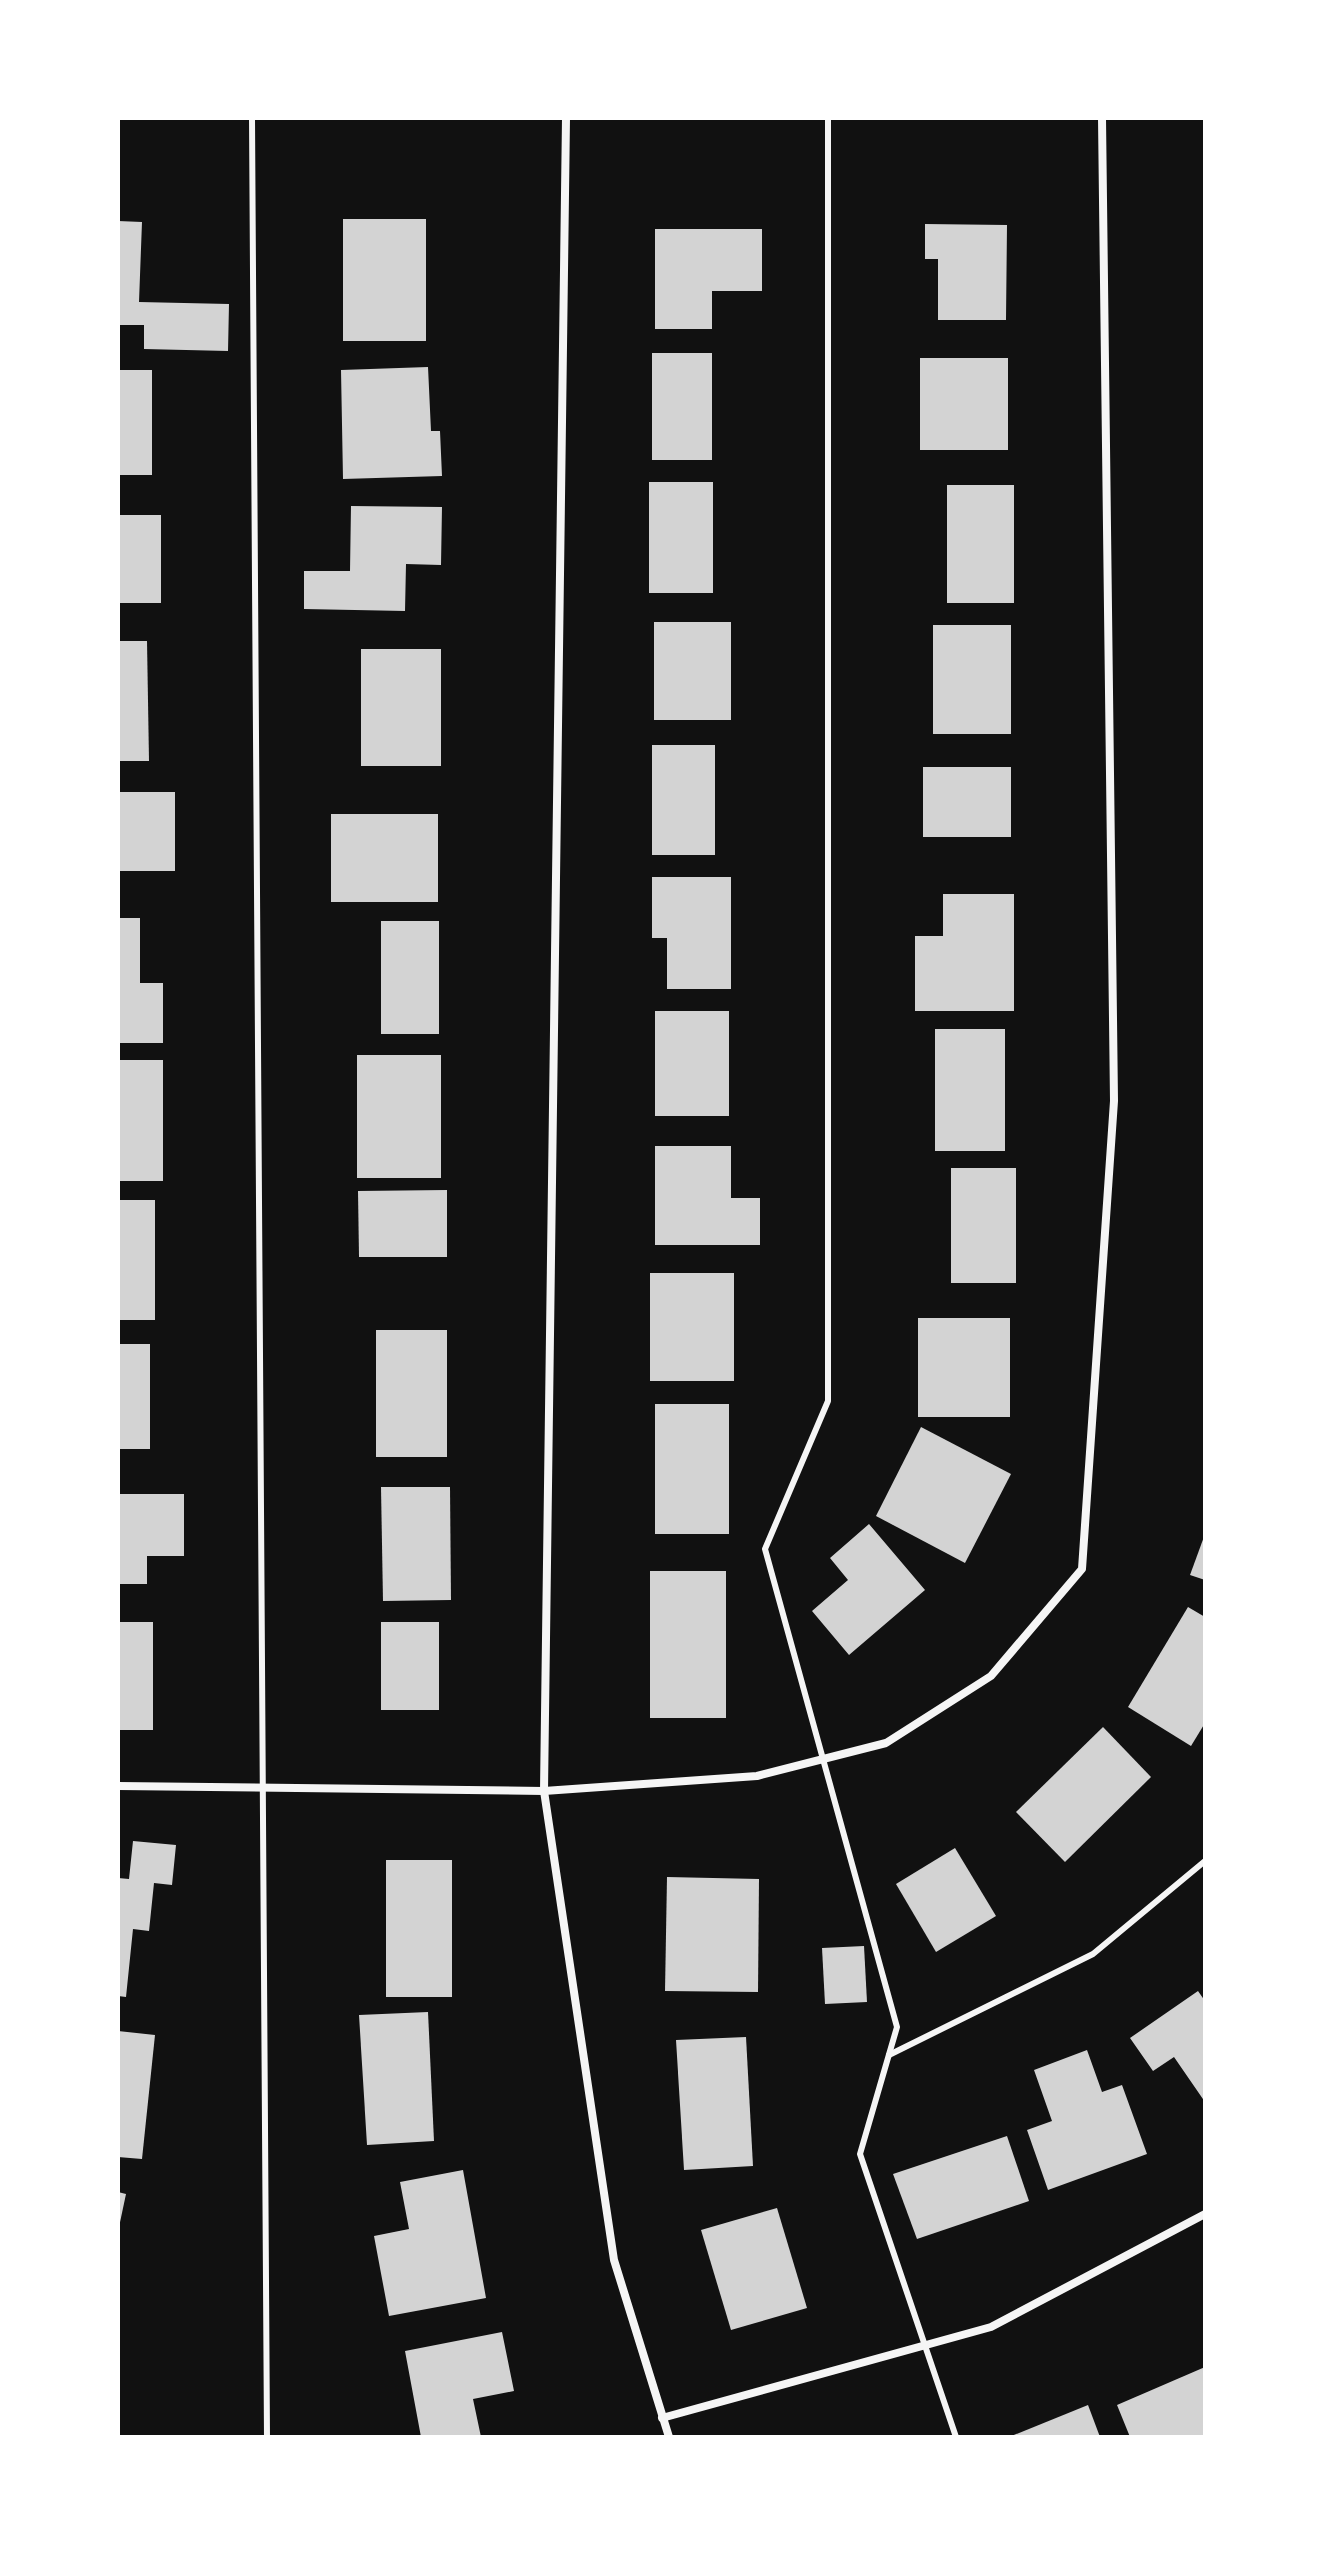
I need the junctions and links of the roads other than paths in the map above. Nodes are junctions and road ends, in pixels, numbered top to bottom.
1 (252, 118) edge
2 (566, 118) edge
3 (828, 118) edge
4 (1102, 118) edge
5 (823, 1759) junction
6 (118, 1786) edge
7 (263, 1787) junction
8 (544, 1791) junction
9 (1205, 1861) edge
10 (889, 2055) junction
11 (1205, 2214) edge
12 (925, 2345) junction
13 (662, 2418) junction
14 (267, 2437) edge
15 (669, 2437) edge
16 (956, 2437) edge

1 - 7 lane
2 - 8 street
3 - 5 lane
4 - 5 street
5 - 8 street
5 - 10 lane
6 - 7 street
7 - 8 street
7 - 14 lane
8 - 13 street
9 - 10 lane
10 - 12 lane
11 - 12 street
12 - 13 street
12 - 16 lane
13 - 15 street

